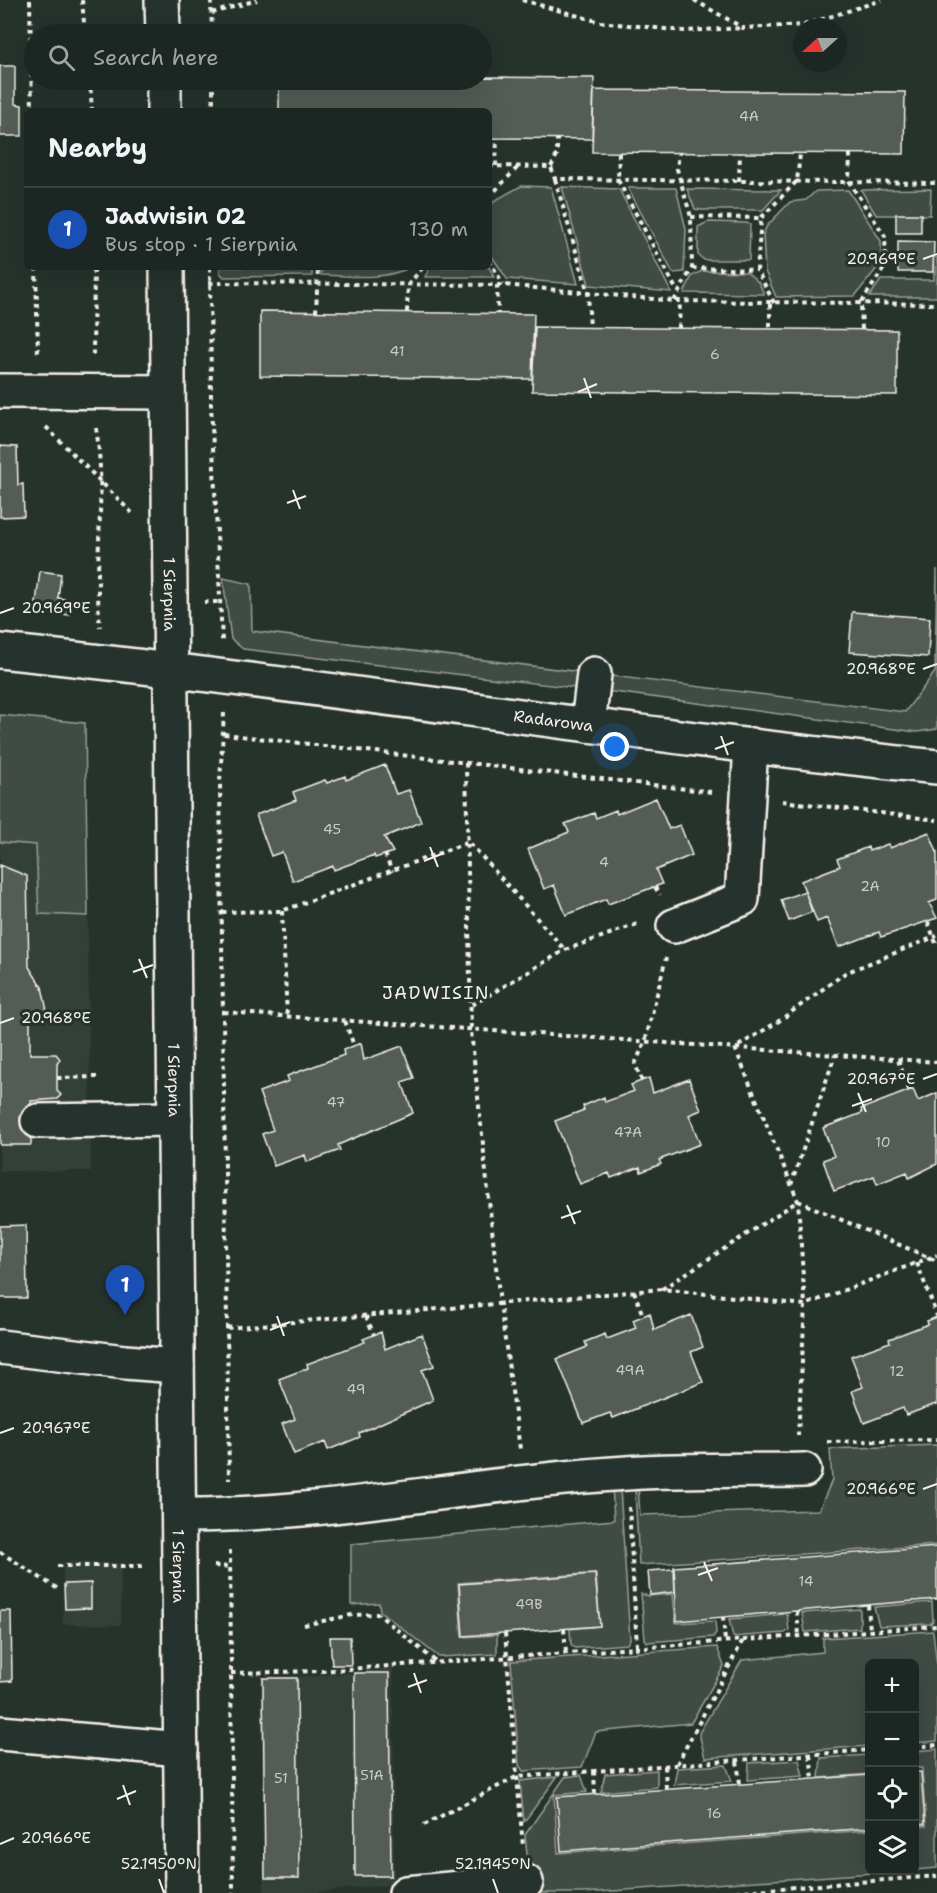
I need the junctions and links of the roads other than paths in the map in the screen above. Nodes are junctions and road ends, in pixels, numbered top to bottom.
1 (162, 0) edge
2 (163, 24) edge
3 (164, 90) edge
4 (164, 108) edge
5 (167, 270) edge
6 (17, 391) edge
7 (168, 392) junction
8 (0, 651) edge
9 (170, 669) junction
10 (594, 674) dead end
11 (588, 725) junction
12 (751, 745) junction
13 (937, 767) edge
14 (674, 926) road end
15 (175, 1119) junction
16 (38, 1121) dead end
17 (0, 1347) edge
18 (177, 1366) junction
19 (801, 1456) road end
20 (178, 1515) junction
21 (0, 1733) edge
22 (181, 1749) junction
23 (526, 1882) road end
24 (182, 1893) edge
25 (406, 1893) edge

1 - 2 street
3 - 4 street
5 - 7 street, 1 Sierpnia
6 - 7 street
7 - 9 street, 1 Sierpnia
8 - 9 street, Radarowa
9 - 11 street, Radarowa
9 - 15 street, 1 Sierpnia
10 - 11 street
11 - 12 street, Radarowa
12 - 13 street, Radarowa
12 - 14 street
15 - 16 street
15 - 18 street, 1 Sierpnia
17 - 18 street
18 - 20 street, 1 Sierpnia
19 - 20 street
20 - 22 street, 1 Sierpnia
21 - 22 street
22 - 24 street, 1 Sierpnia
23 - 25 street

